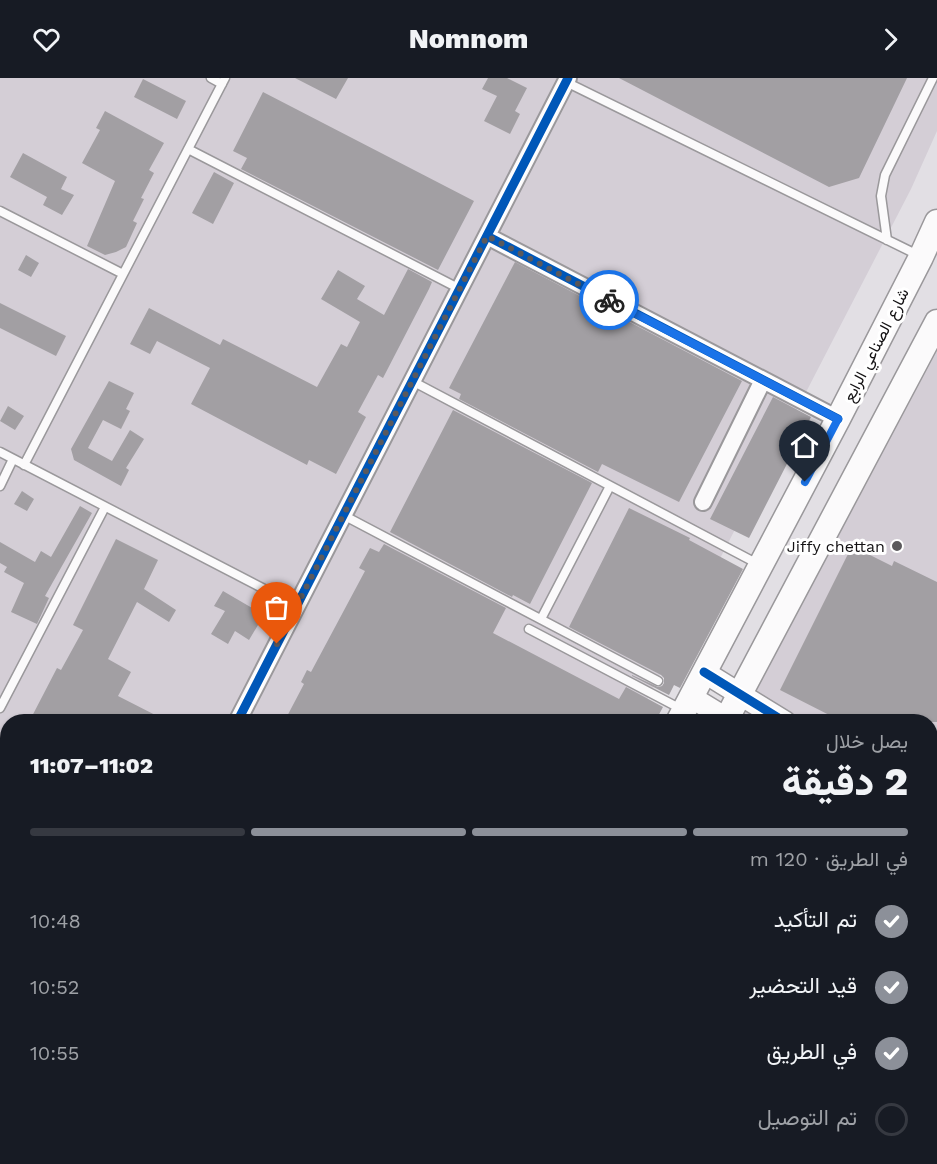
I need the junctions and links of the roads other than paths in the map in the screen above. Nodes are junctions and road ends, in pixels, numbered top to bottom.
1 (211, 78) edge
2 (933, 78) edge
3 (567, 80) edge
4 (223, 81) edge
5 (188, 149) junction
6 (0, 211) edge
7 (937, 222) edge
8 (487, 236) junction
9 (887, 240) junction
10 (921, 257) junction
11 (123, 274) junction
12 (460, 289) junction
13 (937, 322) edge
14 (763, 380) junction
15 (412, 381) junction
16 (838, 419) junction
17 (0, 452) edge
18 (13, 459) junction
19 (24, 465) junction
20 (0, 486) edge
21 (609, 486) junction
22 (703, 502) dead end
23 (105, 507) junction
24 (343, 515) junction
25 (761, 566) junction
26 (297, 606) junction
27 (541, 619) junction
28 (529, 629) dead end
29 (704, 672) junction
30 (658, 681) dead end
31 (740, 694) junction
32 (0, 708) edge
33 (684, 710) edge
34 (241, 714) edge
35 (702, 714) edge
36 (731, 714) edge
37 (772, 714) edge

1 - 4 lane
2 - 9 lane
3 - 8 street
3 - 9 lane
4 - 5 lane
5 - 11 lane
5 - 12 lane
6 - 11 lane
7 - 10 main road, شارع الصناعي الرابع
8 - 12 street
8 - 14 street
9 - 10 lane
10 - 16 main road, شارع الصناعي الرابع
11 - 19 lane
12 - 15 street
13 - 31 main road
14 - 16 street
14 - 22 street
15 - 21 lane
15 - 24 street
16 - 25 main road, شارع الصناعي الرابع
17 - 18 lane
18 - 19 lane
18 - 20 lane
19 - 23 lane
21 - 25 lane
21 - 27 lane
23 - 26 lane
23 - 32 lane
24 - 26 street
24 - 27 lane
25 - 29 main road, شارع الصناعي الرابع
26 - 34 street
27 - 30 lane
28 - 33 lane
29 - 31 street
29 - 33 main road, شارع الصناعي الرابع
31 - 36 main road
31 - 37 street
33 - 35 street

